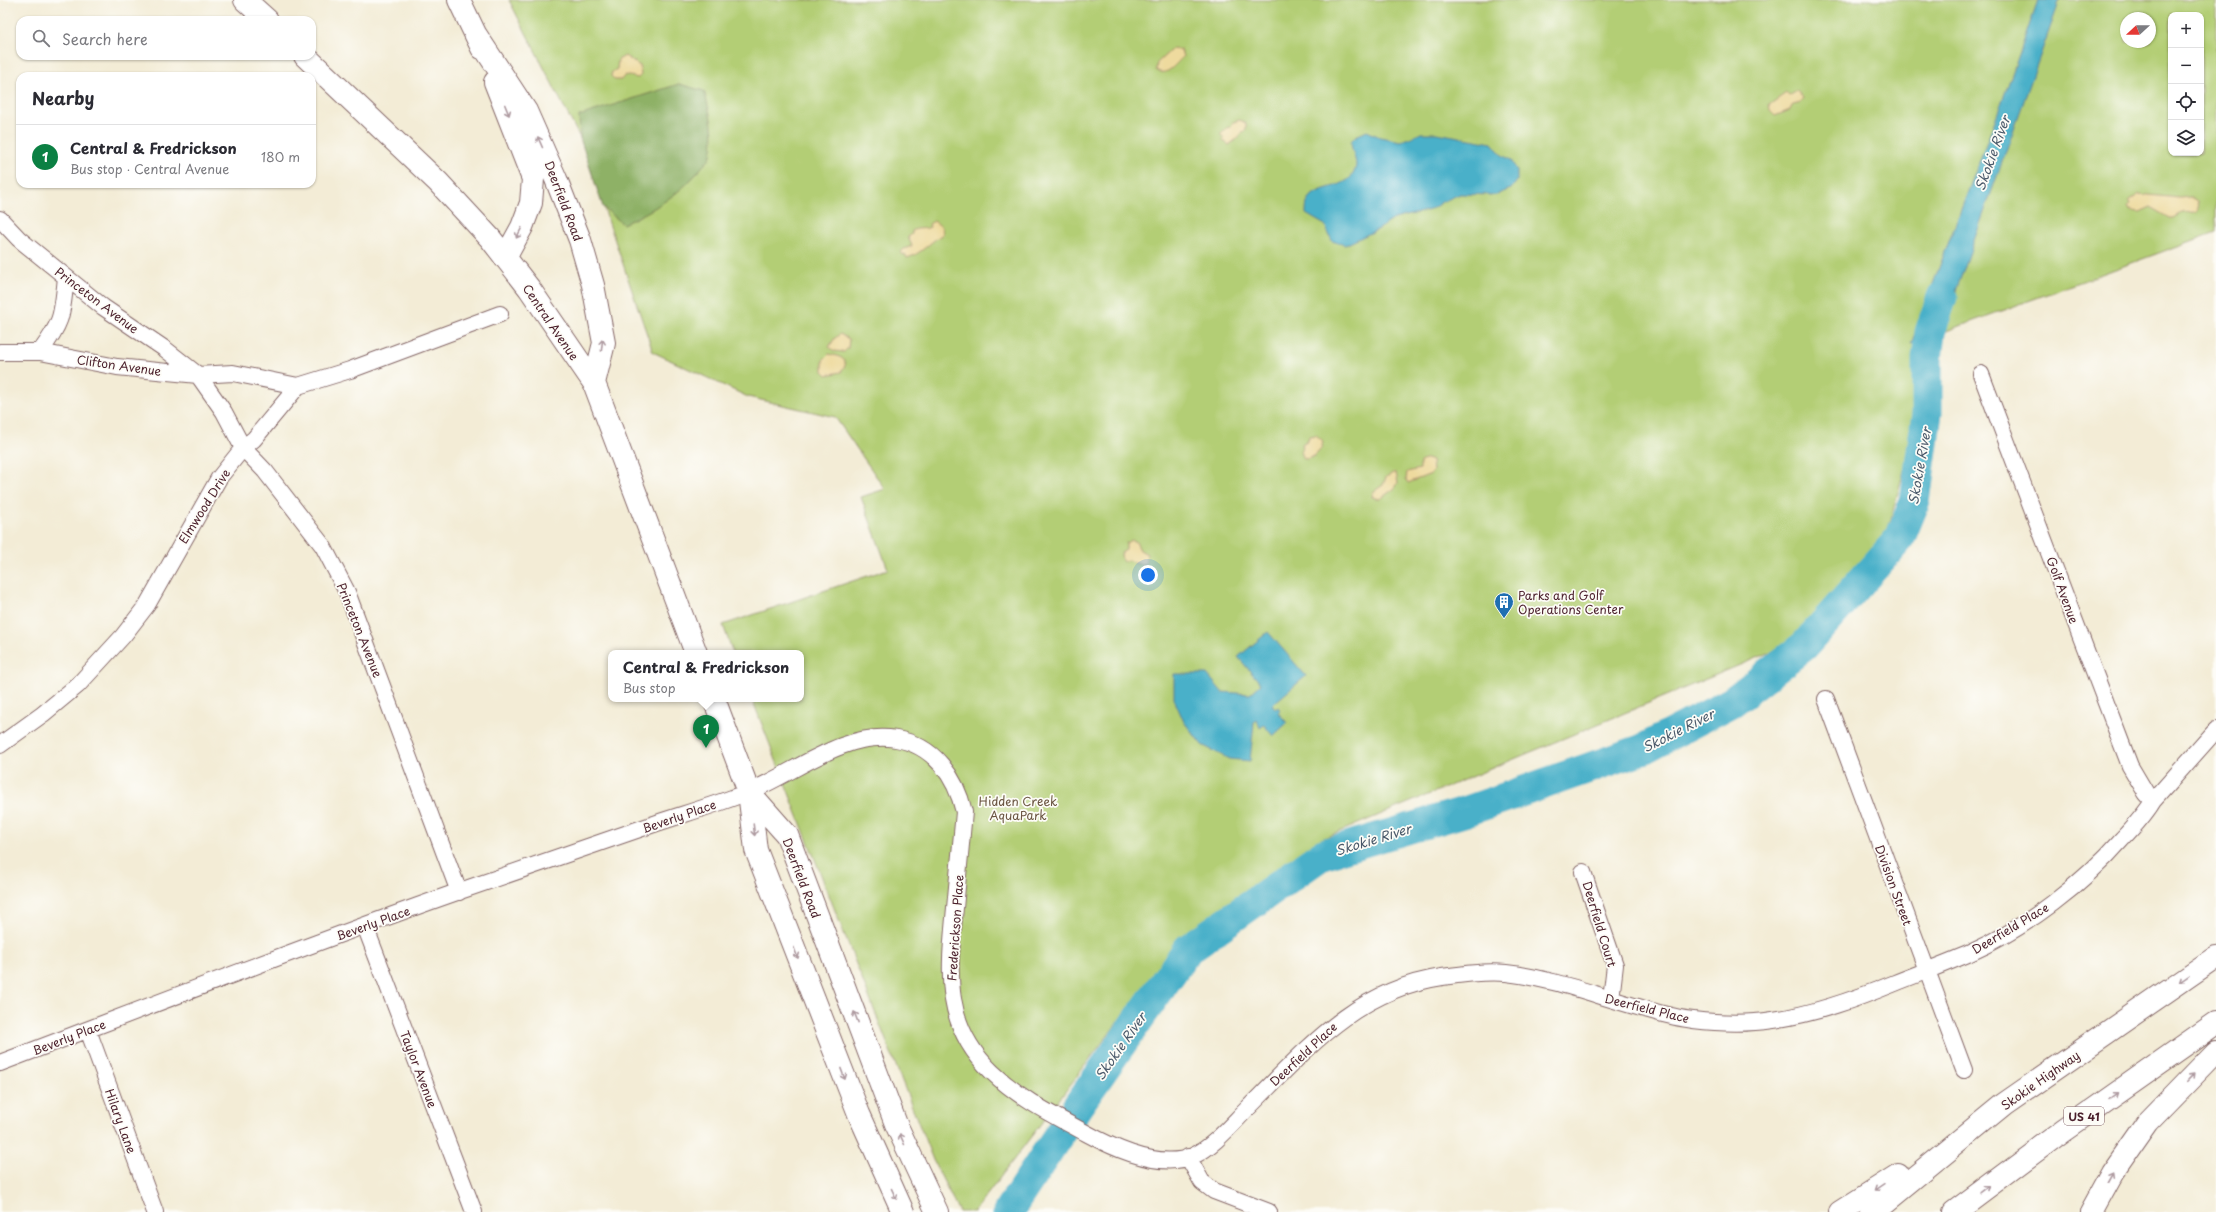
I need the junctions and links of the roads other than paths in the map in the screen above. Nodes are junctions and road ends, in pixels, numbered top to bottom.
1 (245, 0) edge
2 (460, 0) edge
3 (263, 16) edge
4 (476, 35) junction
5 (309, 60) edge
6 (0, 219) edge
7 (505, 258) junction
8 (66, 277) junction
9 (500, 314) dead end
10 (0, 352) edge
11 (40, 352) junction
12 (1981, 374) dead end
13 (198, 375) junction
14 (594, 383) junction
15 (298, 386) junction
16 (243, 448) junction
17 (695, 650) edge
18 (1826, 699) dead end
19 (715, 702) edge
20 (2216, 730) edge
21 (0, 745) edge
22 (749, 792) junction
23 (2153, 801) junction
24 (1583, 872) dead end
25 (459, 892) junction
26 (365, 926) junction
27 (2216, 957) edge
28 (1925, 971) junction
29 (1611, 999) junction
30 (2216, 1023) edge
31 (88, 1030) junction
32 (2216, 1052) edge
33 (0, 1063) edge
34 (1964, 1070) dead end
35 (2004, 1104) junction
36 (1188, 1157) junction
37 (155, 1212) edge
38 (474, 1212) edge
39 (903, 1212) edge
40 (937, 1212) edge
41 (1269, 1212) edge
42 (1840, 1212) edge
43 (1872, 1212) edge
44 (1954, 1212) edge
45 (2091, 1212) edge

1 - 3 main road
2 - 4 main road, Deerfield Road
4 -> 7 main road, Deerfield Road
14 -> 4 main road, Deerfield Road
5 - 7 main road, Central Avenue
6 - 8 street, Princeton Avenue
7 - 14 main road, Central Avenue
8 - 11 street
8 - 13 street, Princeton Avenue
9 - 15 street
10 - 11 street, Clifton Avenue
11 - 13 street, Clifton Avenue
12 - 23 street, Golf Avenue
13 - 15 street
13 - 16 street, Princeton Avenue
14 - 17 main road, Central Avenue
15 - 16 street, Elmwood Drive
16 - 21 street, Elmwood Drive
16 - 25 street, Princeton Avenue
18 - 28 street, Division Street
19 - 22 main road
20 - 23 street, Deerfield Place
22 - 25 street, Beverly Place
22 - 36 street, Frederickson Place
22 -> 39 main road
40 -> 22 main road, Deerfield Road
23 - 28 street, Deerfield Place
24 - 29 street, Deerfield Court
25 - 26 street, Beverly Place
26 - 31 street, Beverly Place
26 - 38 street, Taylor Avenue
27 -> 35 main road, Skokie Highway
28 - 29 street, Deerfield Place
28 - 34 street, Division Street
29 - 36 street, Deerfield Place
44 -> 30 main road, US 41
31 - 33 street, Beverly Place
31 - 37 street, Hilary Lane
45 -> 32 main road
35 -> 42 main road
35 - 43 main road, Skokie Highway
36 - 41 street

